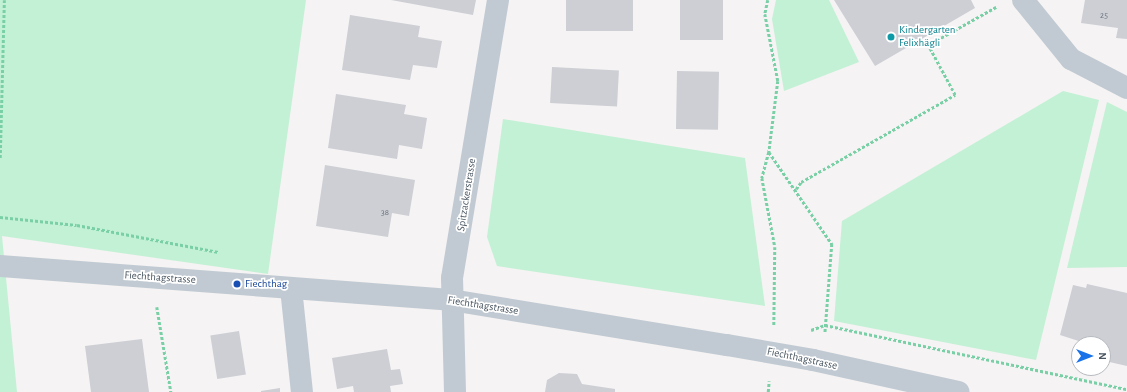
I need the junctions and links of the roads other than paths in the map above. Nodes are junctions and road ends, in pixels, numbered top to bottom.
1 (498, 0) edge
2 (1012, 2) edge
3 (1127, 88) edge
4 (0, 266) edge
5 (291, 288) junction
6 (451, 300) junction
7 (302, 392) edge
8 (455, 392) edge
9 (959, 392) edge

1 - 6 street, Spitzackerstrasse
2 - 3 street
4 - 5 street, Fiechthagstrasse
5 - 6 street, Fiechthagstrasse
5 - 7 street
6 - 8 street, Spitzackerstrasse
6 - 9 street, Fiechthagstrasse, bridge

